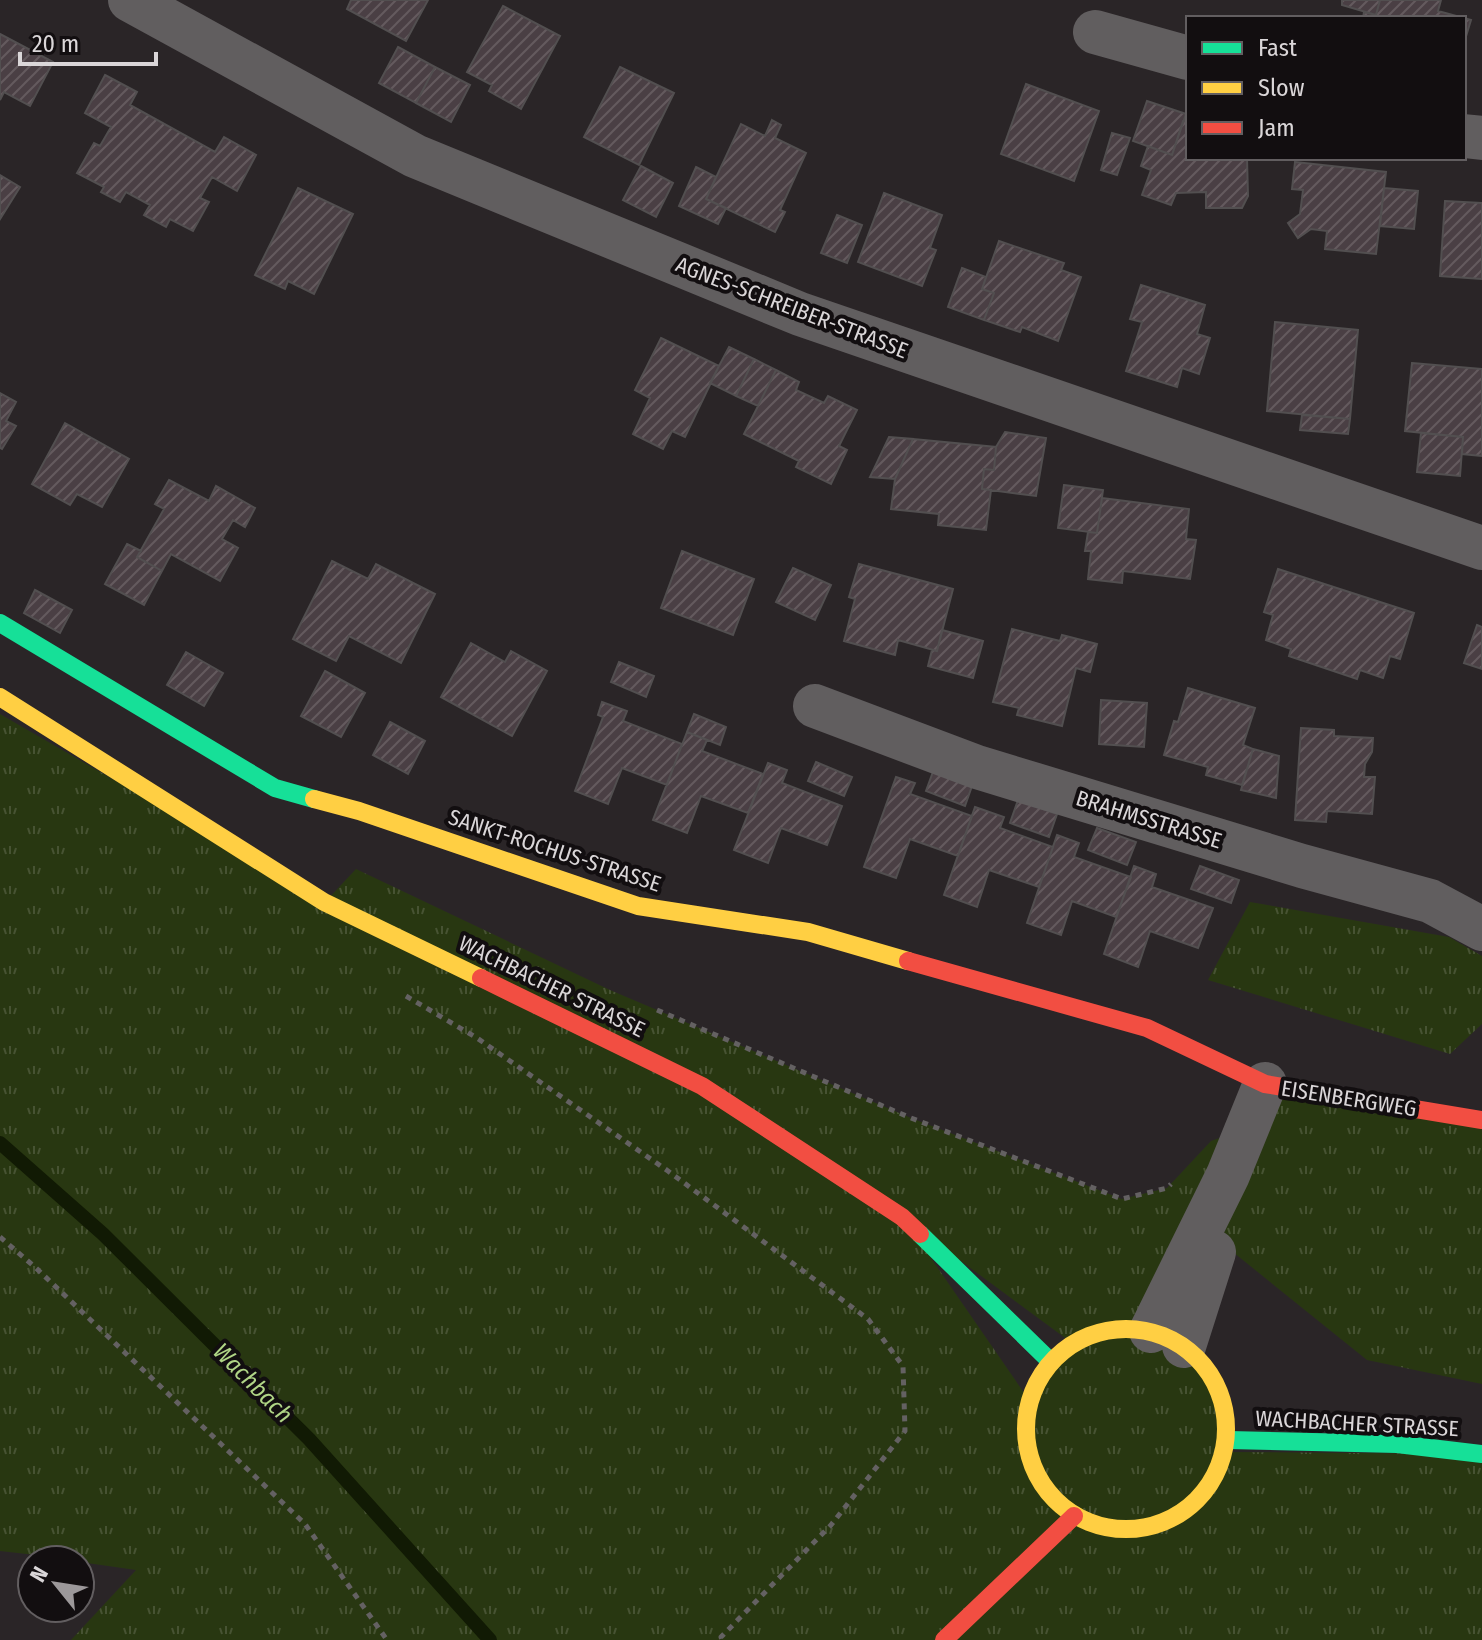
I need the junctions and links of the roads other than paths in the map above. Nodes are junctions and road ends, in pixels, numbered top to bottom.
1 (130, 0) edge
2 (1095, 32) dead end
3 (1186, 57) edge
4 (1482, 548) edge
5 (0, 623) edge
6 (0, 697) edge
7 (815, 706) dead end
8 (1482, 929) edge
9 (1265, 1084) junction
10 (1482, 1120) edge
11 (1168, 1339) junction
12 (1051, 1362) junction
13 (1229, 1440) junction
14 (1482, 1454) edge
15 (1074, 1516) junction
16 (944, 1640) edge

1 - 4 street, AGNES-SCHREIBER-STRASSE
2 - 3 street
5 - 9 street, SANKT-ROCHUS-STRASSE
6 - 12 street, WACHBACHER STRASSE
7 - 8 street, BRAHMSSTRASSE
9 - 10 street, EISENBERGWEG
9 - 11 street, EISENBERGWEG
11 - 12 street, WACHBACHER STRASSE
11 - 13 street, WACHBACHER STRASSE
12 - 15 street, WACHBACHER STRASSE
13 - 14 street, WACHBACHER STRASSE
13 - 15 street, WACHBACHER STRASSE
15 - 16 street

